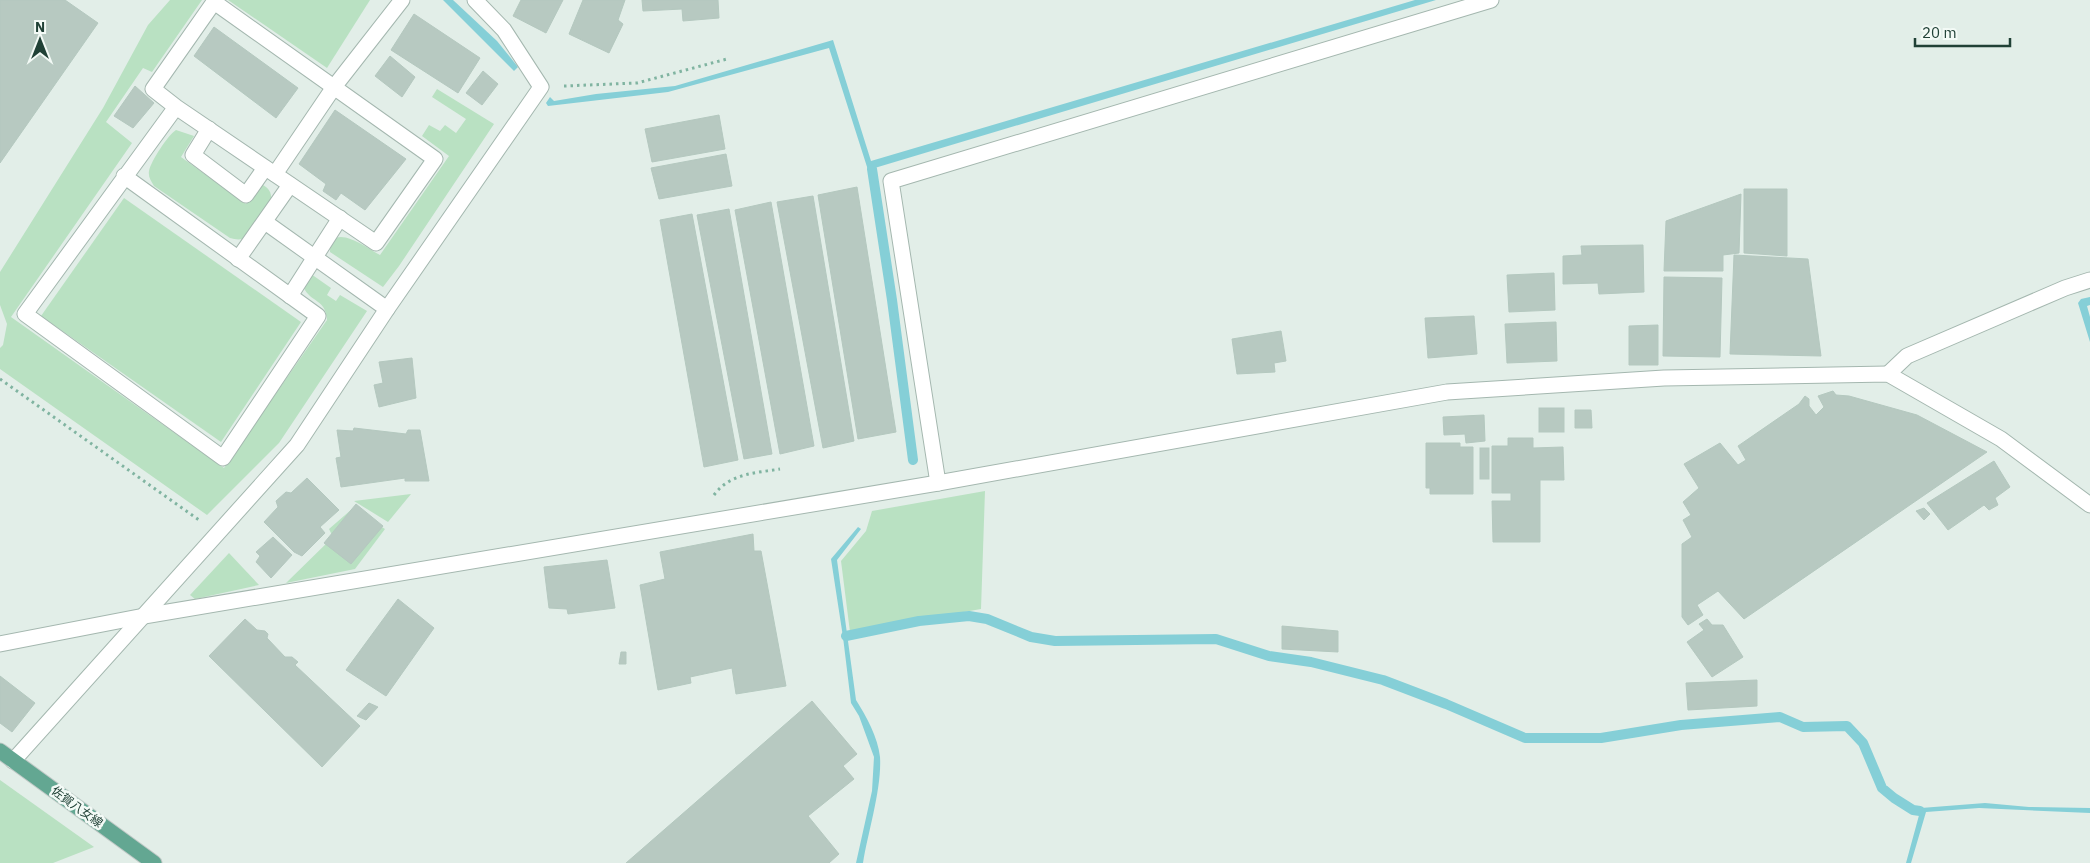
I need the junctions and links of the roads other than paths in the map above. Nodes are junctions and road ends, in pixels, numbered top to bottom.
1 (402, 0) edge
2 (475, 0) edge
3 (1491, 0) edge
4 (334, 87) junction
5 (176, 107) junction
6 (209, 129) junction
7 (270, 171) junction
8 (124, 176) junction
9 (290, 185) junction
10 (340, 218) junction
11 (265, 222) junction
12 (315, 257) junction
13 (238, 259) junction
14 (2090, 280) edge
15 (290, 296) junction
16 (387, 309) junction
17 (1888, 374) junction
18 (938, 483) junction
19 (2090, 505) edge
20 (144, 616) junction
21 (0, 644) edge
22 (0, 751) edge
23 (13, 761) junction
24 (154, 863) edge

1 - 4 street
2 - 16 street
3 - 18 street
4 - 5 street
4 - 7 street
4 - 10 street
5 - 6 street
5 - 8 street
6 - 7 street
6 - 7 street
7 - 9 street
8 - 13 street
8 - 15 street
9 - 10 street
9 - 11 street
10 - 12 street
11 - 12 street
11 - 13 street
12 - 15 street
12 - 16 street
13 - 15 street
14 - 17 street
16 - 20 street
17 - 18 street
17 - 19 street
18 - 20 street
20 - 21 street
20 - 23 street
22 - 23 main road, 佐賀八女線
23 - 24 main road, 佐賀八女線

